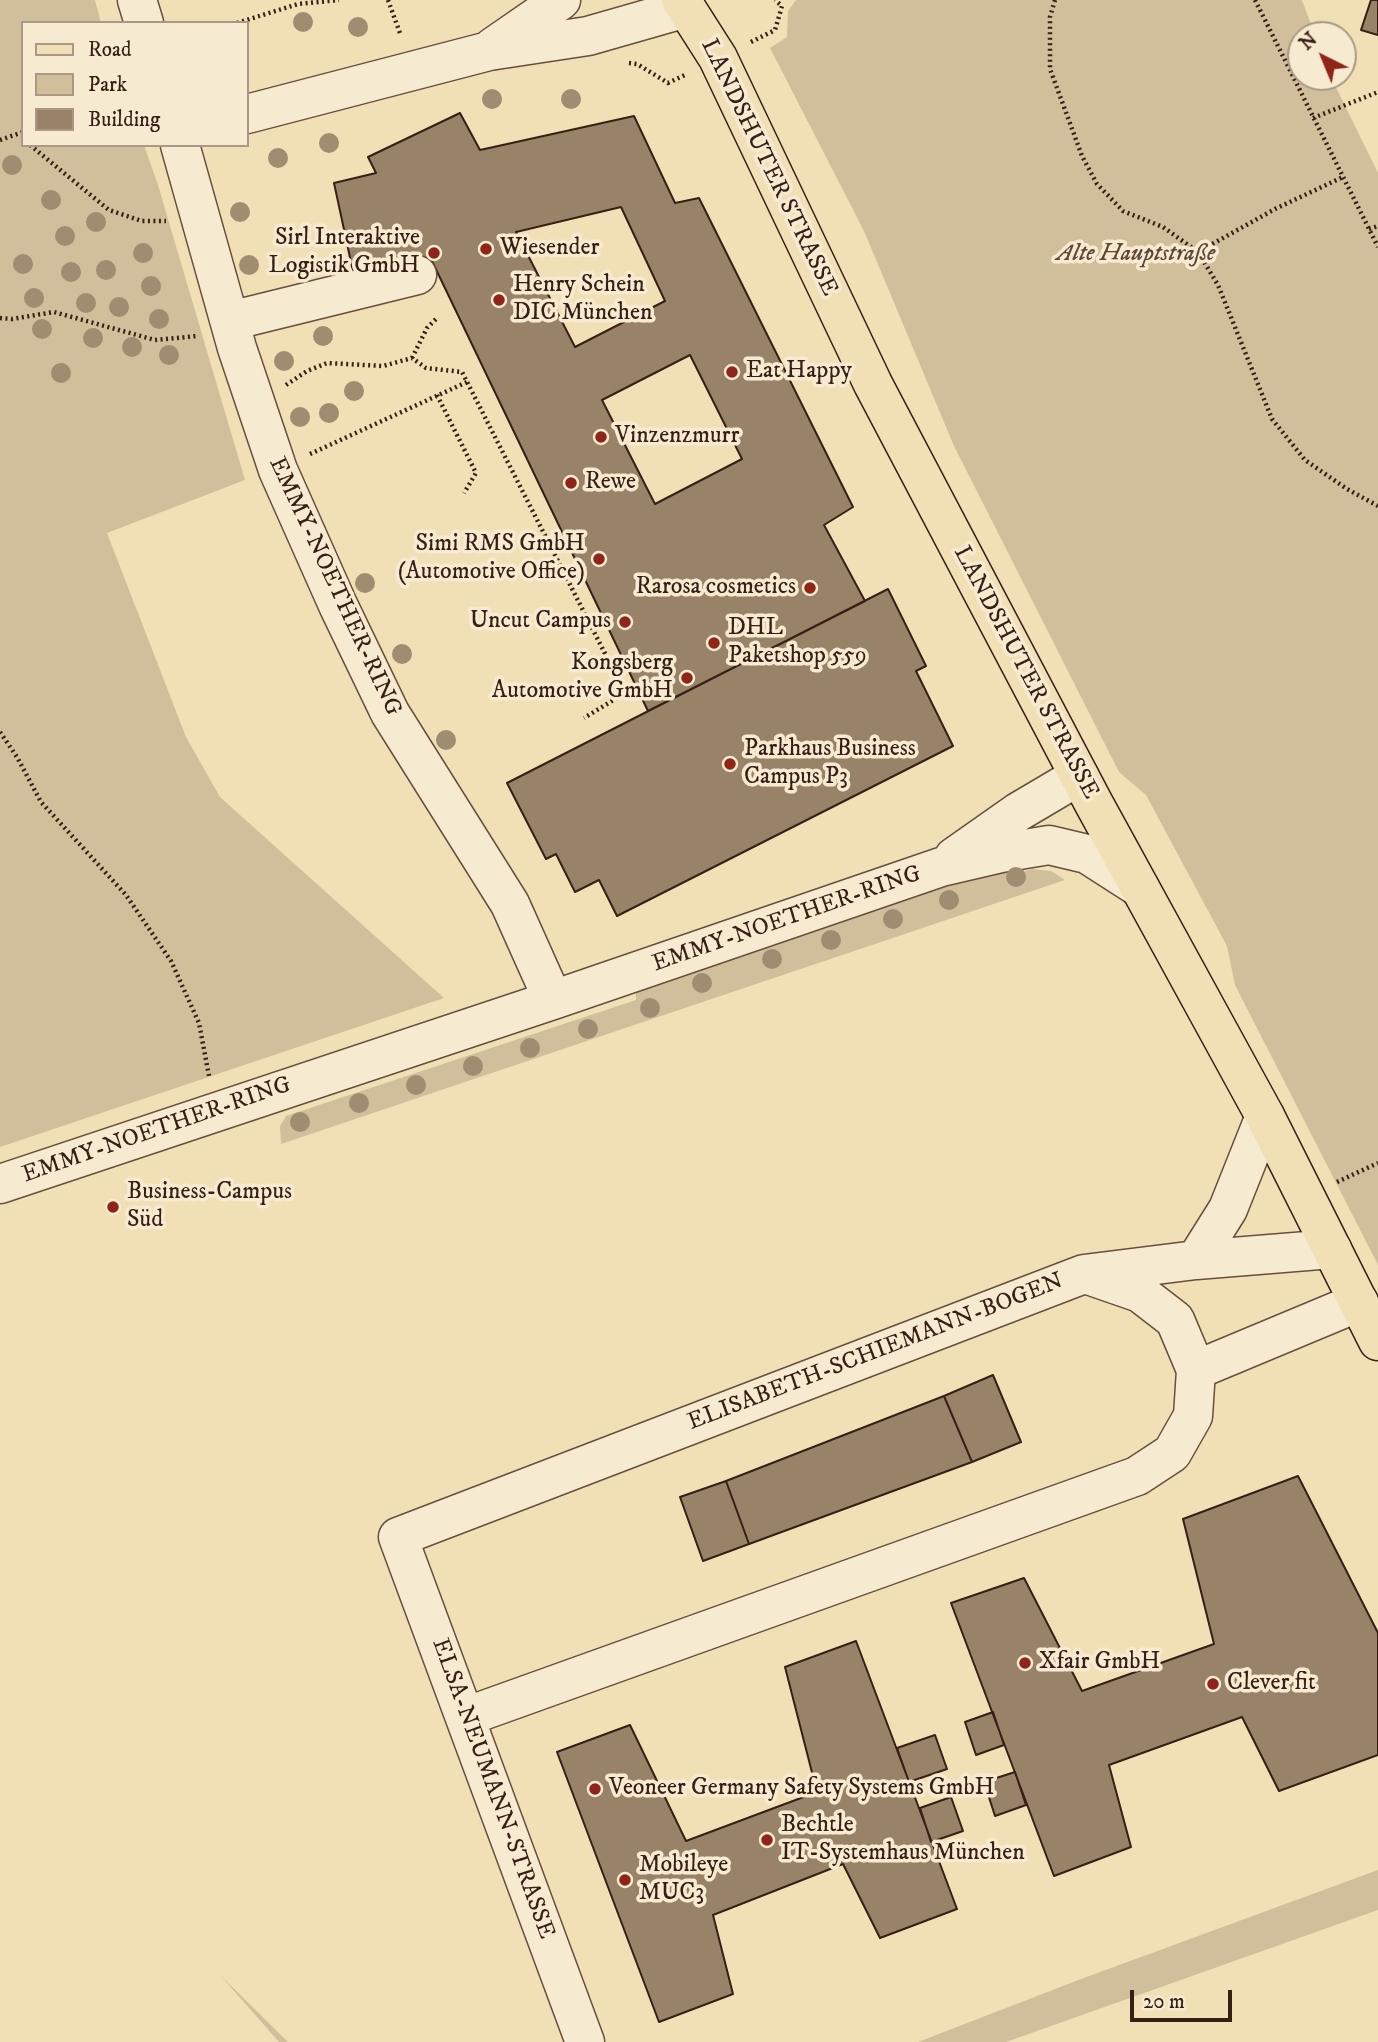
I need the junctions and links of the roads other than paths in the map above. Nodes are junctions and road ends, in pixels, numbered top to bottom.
1 (136, 0) edge
2 (561, 0) edge
3 (694, 3) edge
4 (143, 21) edge
5 (489, 51) junction
6 (248, 114) edge
7 (181, 147) edge
8 (417, 275) dead end
9 (232, 328) junction
10 (1079, 776) junction
11 (941, 867) junction
12 (1140, 888) junction
13 (553, 1000) junction
14 (1265, 1116) junction
15 (0, 1184) edge
16 (1332, 1249) junction
17 (1196, 1260) junction
18 (1084, 1274) junction
19 (1359, 1302) junction
20 (1378, 1342) edge
21 (1196, 1370) junction
22 (398, 1536) joint
23 (465, 1717) junction
24 (585, 2042) edge

1 - 4 street
2 - 5 street
3 - 5 street
3 - 10 main road, LANDSHUTER STRASSE
5 - 6 street
7 - 9 street, EMMY-NOETHER-RING
8 - 9 street
9 - 13 street, EMMY-NOETHER-RING
10 - 11 street, EMMY-NOETHER-RING
10 - 12 main road, LANDSHUTER STRASSE
11 - 12 street, EMMY-NOETHER-RING
11 - 13 street, EMMY-NOETHER-RING
12 - 14 main road, LANDSHUTER STRASSE
13 - 15 street, EMMY-NOETHER-RING
14 - 16 main road, LANDSHUTER STRASSE
14 - 17 street
16 - 17 street
16 - 19 main road, LANDSHUTER STRASSE
17 - 18 street
18 - 21 street, ELISABETH-SCHIEMANN-BOGEN
18 - 22 street, ELISABETH-SCHIEMANN-BOGEN
19 - 20 main road, LANDSHUTER STRASSE
19 - 21 street
21 - 23 street, ELISABETH-SCHIEMANN-BOGEN
22 - 23 street, ELSA-NEUMANN-STRASSE
23 - 24 street, ELSA-NEUMANN-STRASSE

